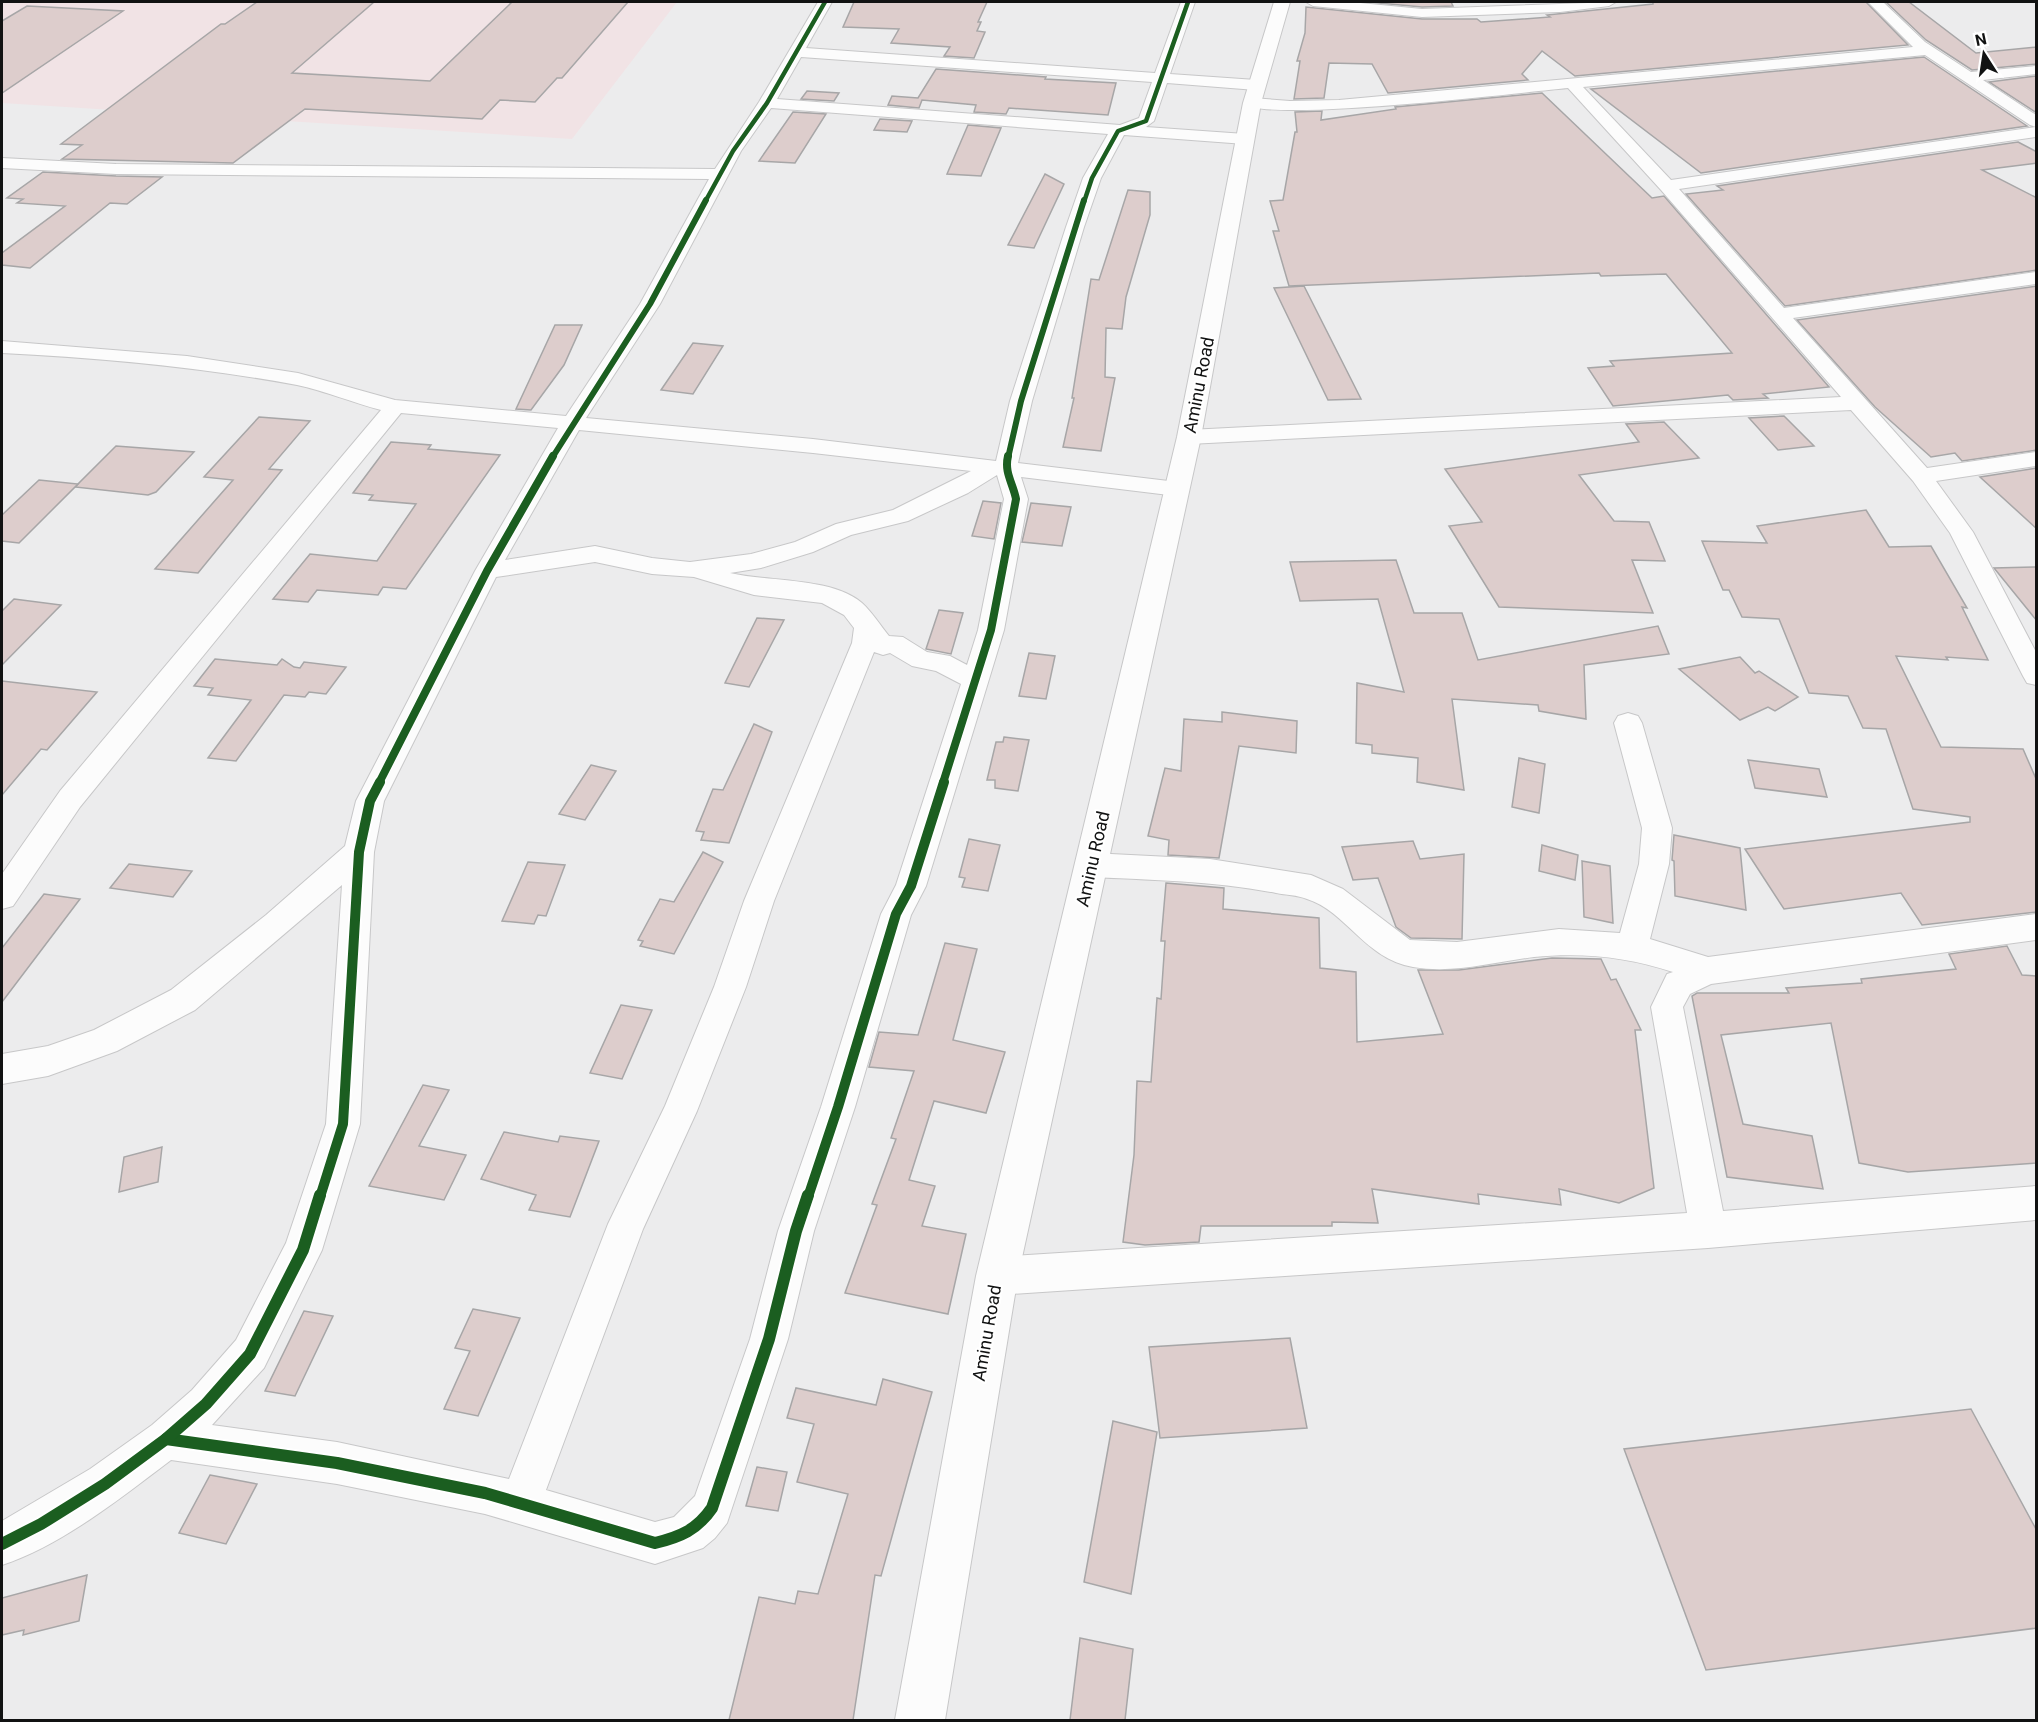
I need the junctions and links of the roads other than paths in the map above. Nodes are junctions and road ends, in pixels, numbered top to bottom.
1 (825, 2) edge
2 (1188, 2) edge
3 (1282, 2) edge
4 (1313, 2) edge
5 (1546, 2) edge
6 (1609, 2) edge
7 (1875, 2) edge
8 (1457, 6) edge
9 (1560, 8) junction
10 (932, 44) dead end
11 (1927, 50) junction
12 (795, 52) junction
13 (894, 57) junction
14 (2037, 70) edge
15 (1966, 77) junction
16 (1160, 78) junction
17 (1573, 85) junction
18 (1254, 94) junction
19 (767, 103) junction
20 (2037, 122) edge
21 (1118, 131) junction
22 (2037, 132) edge
23 (1245, 139) junction
24 (2, 163) edge
25 (722, 174) junction
26 (1668, 186) junction
27 (2037, 279) edge
28 (1781, 314) junction
29 (2, 347) edge
30 (1858, 403) junction
31 (395, 406) junction
32 (572, 423) junction
33 (1190, 436) junction
34 (2037, 459) edge
35 (999, 468) junction
36 (1921, 476) junction
37 (1178, 489) junction
38 (516, 521) junction
39 (568, 558) junction
40 (690, 570) junction
41 (487, 571) junction
42 (872, 639) junction
43 (2035, 670) edge
44 (974, 680) junction
45 (1628, 723) dead end
46 (358, 852) junction
47 (1092, 865) junction
48 (2, 897) edge
49 (2037, 927) edge
50 (1632, 948) junction
51 (1708, 971) junction
52 (2, 1069) edge
53 (2037, 1203) edge
54 (1708, 1230) junction
55 (997, 1276) junction
56 (166, 1439) junction
57 (520, 1504) junction
58 (2, 1544) edge
59 (920, 1720) edge

1 - 12 street
2 - 16 street
3 - 18 street, Aminu Road
4 - 8 street
5 - 9 street
6 - 9 street
7 - 11 street
8 - 9 street
10 - 13 street
11 - 15 street
11 - 17 street
12 - 13 street
12 - 19 street
13 - 16 street
14 - 15 street
15 - 20 street
16 - 18 street
16 - 21 street
17 - 18 street
17 - 26 street
18 - 23 street, Aminu Road
19 - 21 street
19 - 25 street
21 - 23 street
21 - 35 street
22 - 26 street
23 - 33 street, Aminu Road
24 - 25 street
25 - 32 street
26 - 28 street
27 - 28 street
28 - 30 street
29 - 31 street
30 - 33 street
30 - 36 street
31 - 32 street
31 - 48 street
32 - 35 street
32 - 38 street
33 - 37 street, Aminu Road
34 - 36 street
35 - 37 street
35 - 40 street
35 - 44 street
36 - 43 street
37 - 47 street, Aminu Road
38 - 39 street
38 - 41 street
39 - 40 street
39 - 41 street
40 - 42 street
41 - 46 street
42 - 44 street
42 - 57 street
44 - 57 street
45 - 50 street
46 - 52 street
46 - 56 street
47 - 50 street
47 - 55 street, Aminu Road
49 - 51 street
50 - 51 street
51 - 54 street
53 - 54 street
54 - 55 street
55 - 59 street, Aminu Road
56 - 57 street
56 - 58 street

